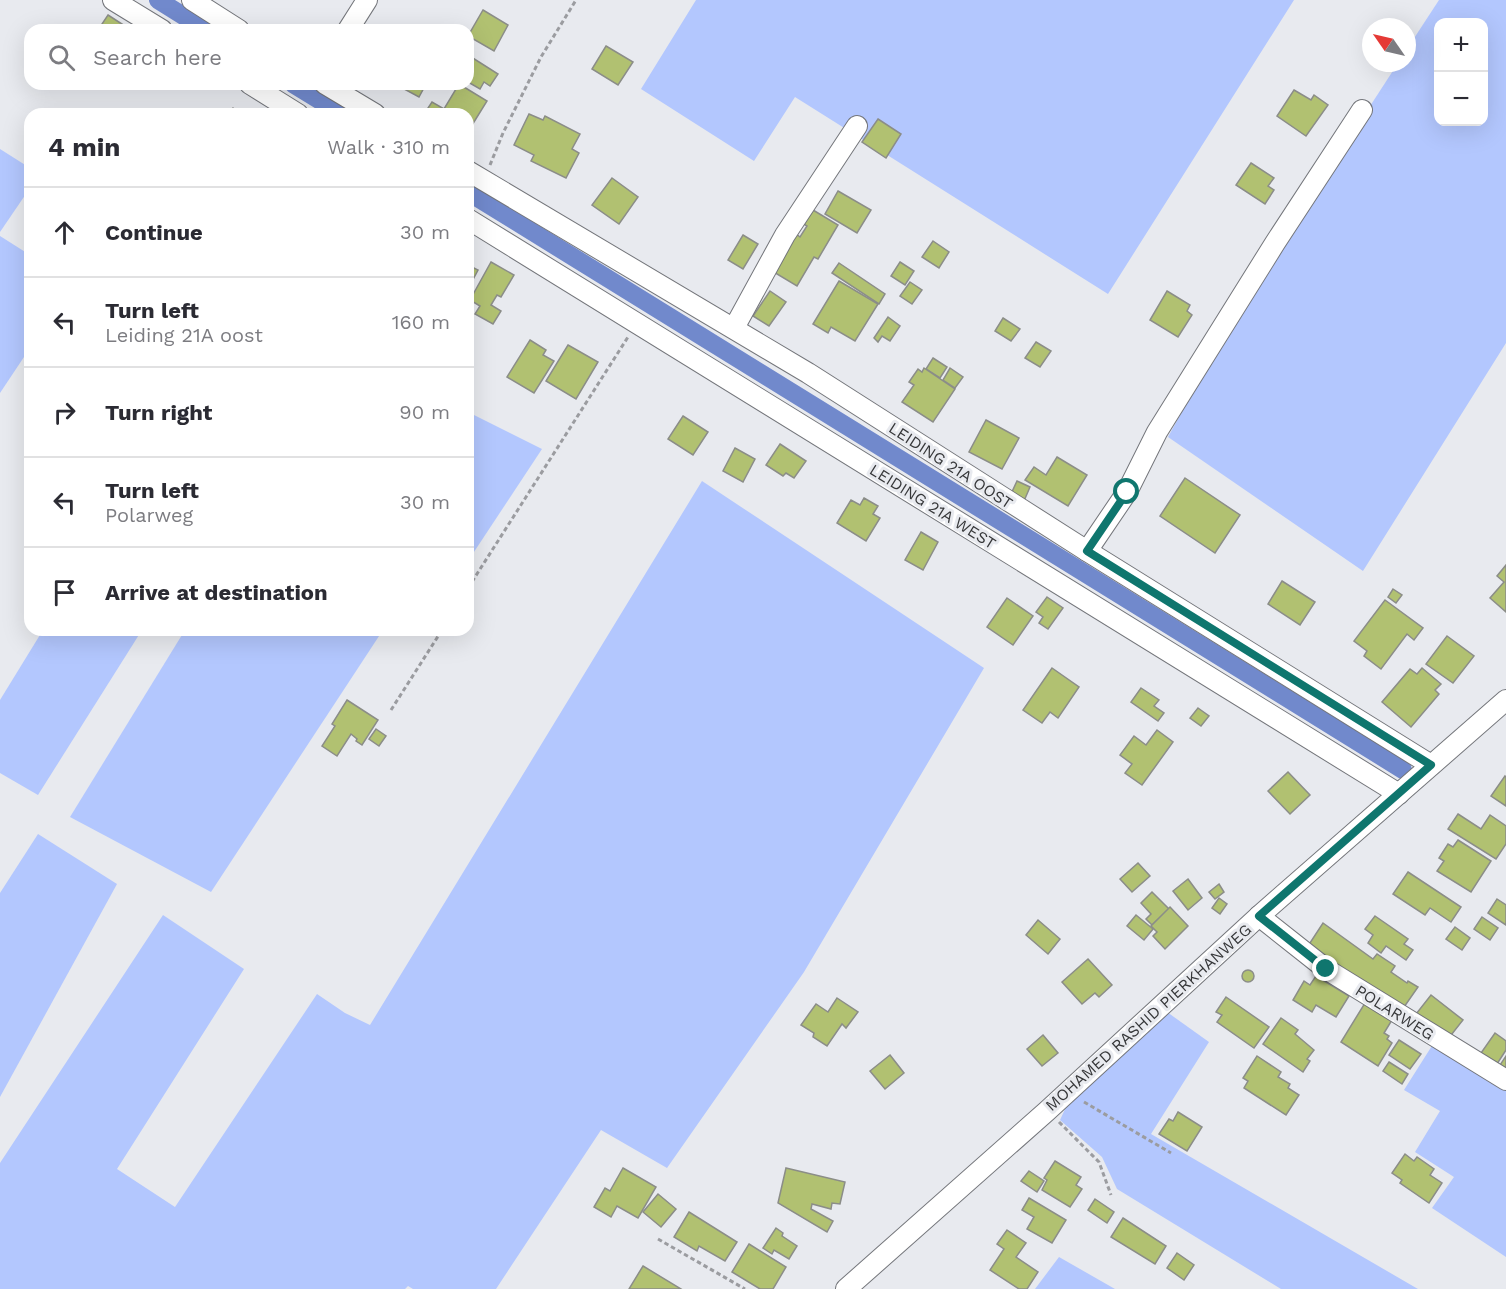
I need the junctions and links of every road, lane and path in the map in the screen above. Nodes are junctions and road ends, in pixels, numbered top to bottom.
1 (113, 0) edge
2 (192, 0) edge
3 (367, 0) edge
4 (576, 0) edge
5 (152, 24) edge
6 (230, 24) edge
7 (352, 24) edge
8 (259, 90) edge
9 (335, 90) edge
10 (288, 108) edge
11 (365, 108) edge
12 (1362, 110) dead end
13 (857, 126) dead end
14 (474, 175) edge
15 (486, 182) junction
16 (474, 223) edge
17 (637, 323) junction
18 (734, 328) junction
19 (1087, 551) junction
20 (474, 579) edge
21 (438, 636) edge
22 (1506, 700) edge
23 (391, 710) dead end
24 (1431, 765) junction
25 (1399, 794) junction
26 (1259, 916) junction
27 (1506, 1080) edge
28 (1068, 1091) junction
29 (1047, 1111) junction
30 (1171, 1153) dead end
31 (1111, 1195) dead end
32 (658, 1239) dead end
33 (746, 1289) edge
34 (846, 1289) edge

1 - 5 street
2 - 6 street
3 - 7 street
4 - 15 path
8 - 10 street
9 - 11 street
12 - 19 street
13 - 18 street
14 - 15 street, LEIDING 21A OOST
15 - 18 street, LEIDING 21A OOST
16 - 17 street, LEIDING 21A WEST
17 - 20 path
17 - 25 street, LEIDING 21A WEST
18 - 19 street, LEIDING 21A OOST
19 - 24 street, LEIDING 21A OOST
21 - 23 path
22 - 24 street, MOHAMED RASHID PIERKHANWEG
24 - 25 street, MOHAMED RASHID PIERKHANWEG
25 - 26 street, MOHAMED RASHID PIERKHANWEG
26 - 27 street, POLARWEG
26 - 28 street, MOHAMED RASHID PIERKHANWEG
28 - 29 street, MOHAMED RASHID PIERKHANWEG
28 - 30 path
29 - 31 path
29 - 34 street, MOHAMED RASHID PIERKHANWEG
32 - 33 path

